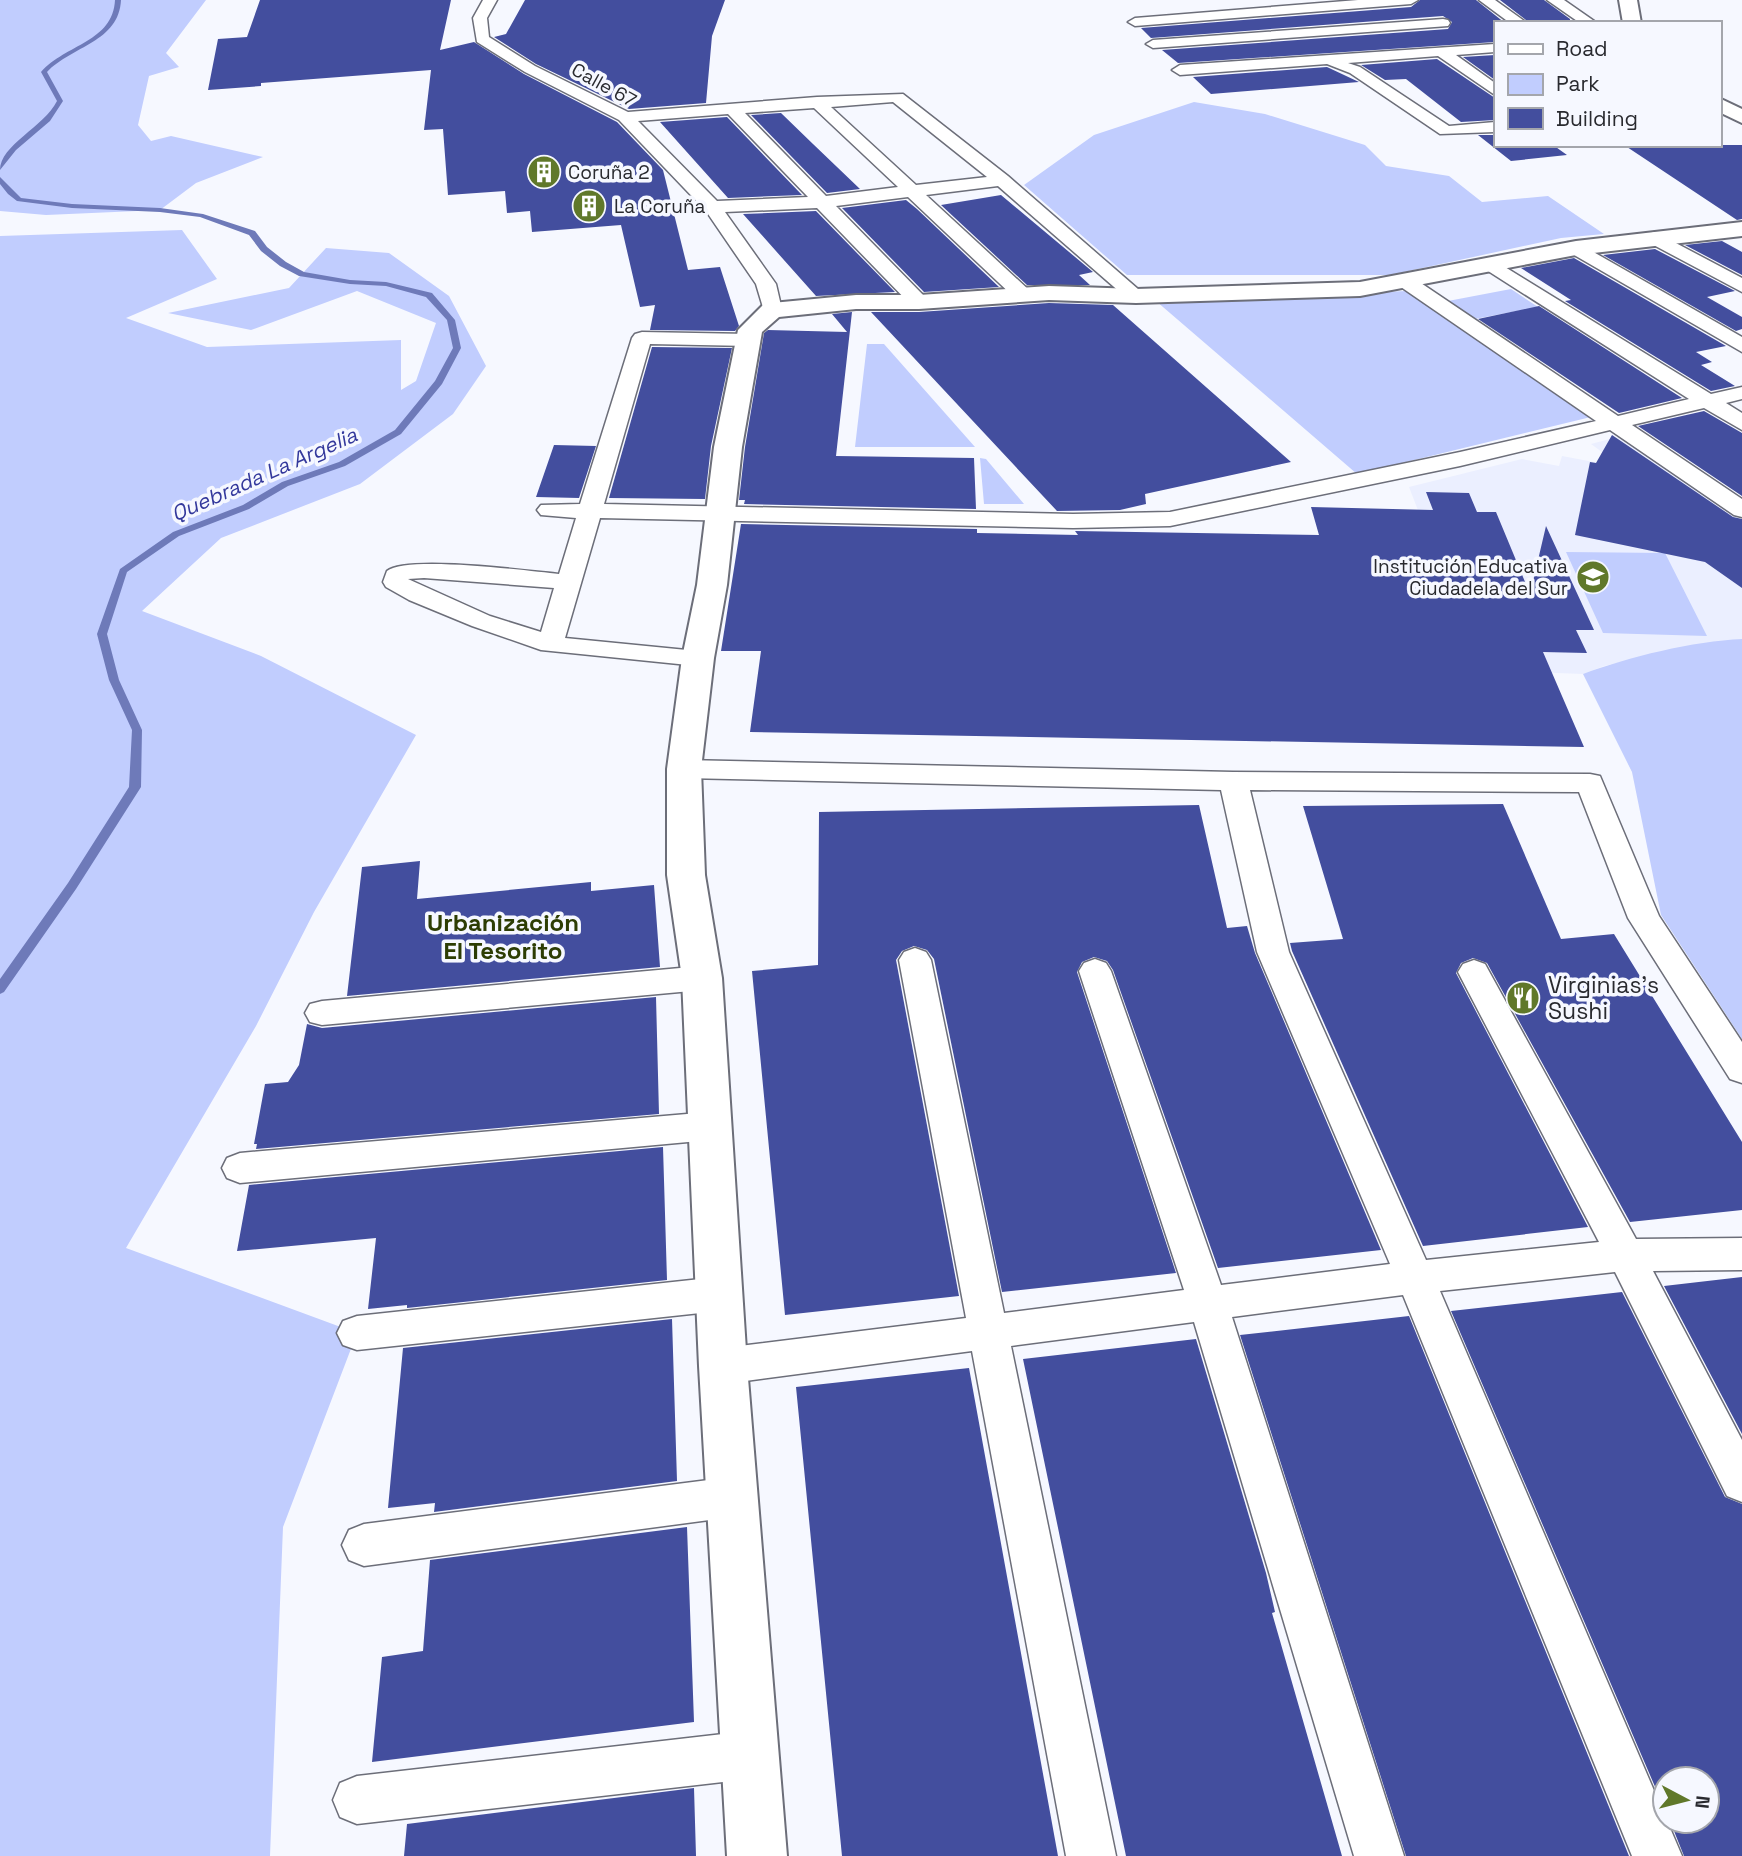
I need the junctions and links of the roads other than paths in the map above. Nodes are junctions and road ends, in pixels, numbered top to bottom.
1 (490, 0) edge
2 (1411, 0) edge
3 (1486, 0) edge
4 (1554, 0) edge
5 (1628, 0) edge
6 (1266, 12) junction
7 (1518, 21) edge
8 (1587, 21) edge
9 (1632, 21) edge
10 (1135, 22) dead end
11 (1452, 29) junction
12 (1293, 34) junction
13 (1153, 44) dead end
14 (1488, 49) edge
15 (1442, 52) junction
16 (1330, 62) junction
17 (1180, 70) dead end
18 (1494, 89) edge
19 (817, 102) junction
20 (731, 108) junction
21 (625, 117) junction
22 (1494, 127) edge
23 (1002, 180) junction
24 (913, 190) junction
25 (822, 202) junction
26 (712, 207) junction
27 (1740, 230) edge
28 (1655, 238) junction
29 (1576, 248) junction
30 (1492, 265) junction
31 (1405, 281) junction
32 (1742, 286) edge
33 (1023, 295) junction
34 (1136, 296) junction
35 (919, 302) junction
36 (772, 310) junction
37 (749, 340) junction
38 (1742, 346) edge
39 (1742, 393) edge
40 (1707, 401) junction
41 (1615, 422) junction
42 (1742, 423) edge
43 (549, 510) dead end
44 (1742, 510) edge
45 (590, 511) junction
46 (720, 515) junction
47 (570, 582) junction
48 (550, 643) junction
49 (698, 658) junction
50 (684, 769) junction
51 (1233, 780) junction
52 (915, 960) dead end
53 (1095, 971) dead end
54 (1474, 972) dead end
55 (702, 978) junction
56 (322, 1013) dead end
57 (1742, 1070) edge
58 (709, 1126) junction
59 (240, 1168) dead end
60 (1742, 1254) edge
61 (1625, 1255) junction
62 (1415, 1277) junction
63 (719, 1294) junction
64 (1208, 1304) junction
65 (990, 1331) junction
66 (358, 1334) dead end
67 (723, 1366) junction
68 (1742, 1482) edge
69 (732, 1497) junction
70 (364, 1545) dead end
71 (749, 1755) junction
72 (357, 1800) dead end
73 (757, 1856) edge
74 (1091, 1856) edge
75 (1379, 1856) edge
76 (1657, 1856) edge

1 - 21 street, Calle 67
2 - 6 street
2 - 11 street
3 - 7 street
4 - 8 street
5 - 9 street
6 - 10 street
6 - 12 street
11 - 12 street
11 - 14 street
12 - 13 street
12 - 16 street
14 - 15 street
15 - 16 street
15 - 18 street
16 - 17 street
16 - 22 street
19 - 20 street
19 - 23 street
19 - 24 street
20 - 21 street
20 - 25 street
21 - 26 street, Calle 67
23 - 24 street
23 - 34 street
24 - 25 street
24 - 33 street
25 - 26 street
25 - 35 street
26 - 36 street, Calle 67
27 - 28 street
28 - 29 street
28 - 32 street
29 - 30 street
29 - 38 street
30 - 31 street
30 - 40 street
31 - 34 street
31 - 41 street
33 - 34 street
33 - 35 street
35 - 36 street
36 - 37 street
37 - 45 street
37 - 46 street
39 - 40 street
40 - 41 street
40 - 42 street
41 - 44 street
41 - 46 street
43 - 45 street
45 - 46 street
45 - 47 street
46 - 49 street
47 - 48 street
47 - 48 street
48 - 49 street
49 - 50 street
50 - 51 street
50 - 55 street
51 - 57 street
51 - 62 street
52 - 65 street
53 - 64 street
54 - 61 street
55 - 56 street
55 - 58 street
58 - 59 street
58 - 63 street
60 - 61 street
61 - 62 street
61 - 68 street
62 - 64 street
62 - 76 street
63 - 66 street
63 - 67 street
64 - 65 street
64 - 75 street
65 - 67 street
65 - 74 street
67 - 69 street
69 - 70 street
69 - 71 street
71 - 72 street
71 - 73 street

